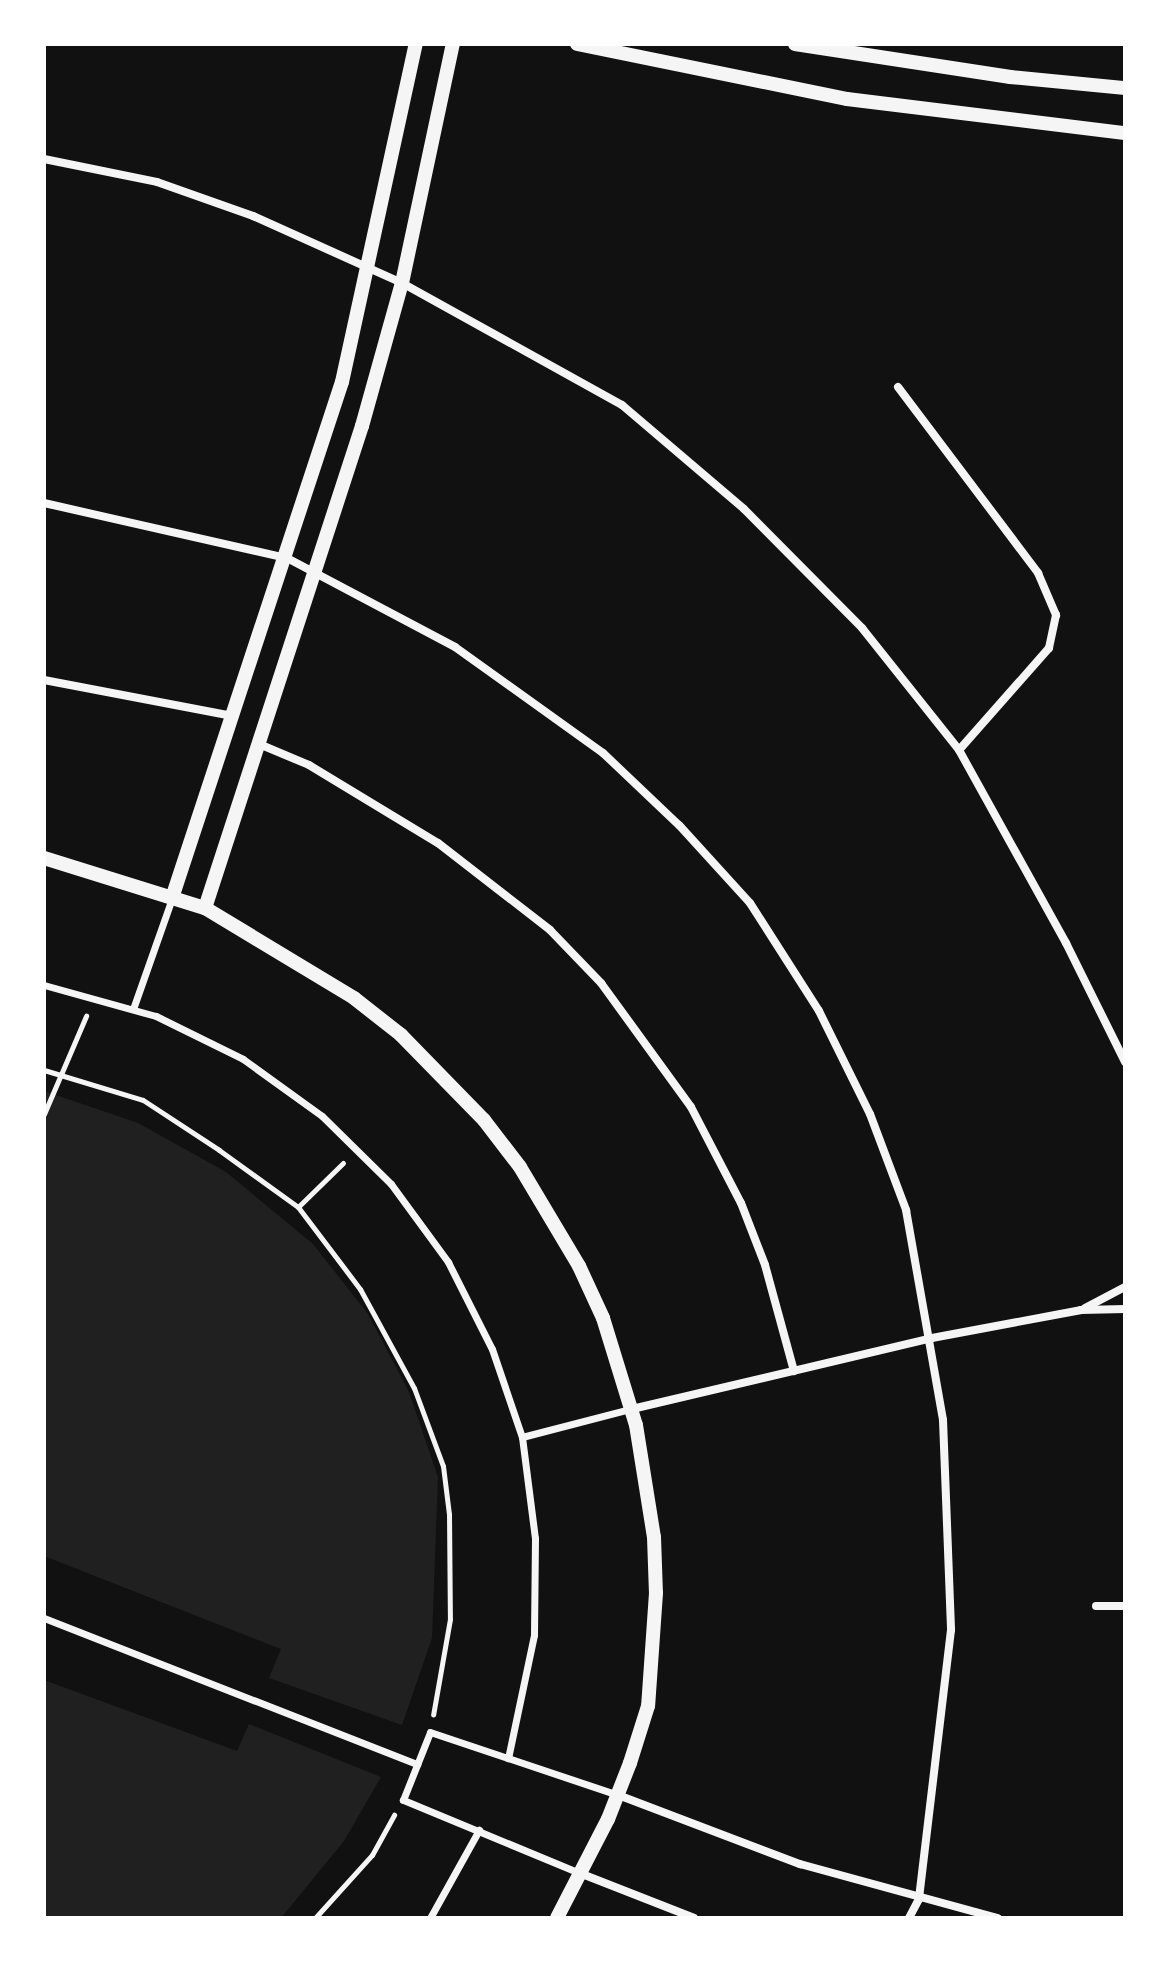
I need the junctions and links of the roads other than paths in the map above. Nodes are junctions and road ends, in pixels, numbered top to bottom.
1 (416, 44) edge
2 (453, 44) edge
3 (577, 44) edge
4 (795, 44) edge
5 (1125, 88) edge
6 (1125, 133) edge
7 (44, 159) edge
8 (371, 269) junction
9 (402, 283) junction
10 (898, 387) dead end
11 (44, 503) edge
12 (287, 558) junction
13 (318, 571) junction
14 (44, 680) edge
15 (233, 716) junction
16 (259, 744) junction
17 (959, 750) junction
18 (44, 858) edge
19 (172, 898) junction
20 (205, 908) junction
21 (44, 985) edge
22 (133, 1009) junction
23 (1125, 1062) edge
24 (1125, 1287) edge
25 (1125, 1309) edge
26 (1081, 1310) junction
27 (932, 1338) junction
28 (794, 1371) junction
29 (632, 1409) junction
30 (522, 1437) junction
31 (1096, 1606) dead end
32 (1125, 1606) edge
33 (44, 1618) edge
34 (508, 1758) junction
35 (417, 1764) junction
36 (618, 1795) junction
37 (479, 1830) junction
38 (582, 1874) junction
39 (919, 1899) junction
40 (430, 1918) edge
41 (557, 1918) edge
42 (694, 1918) edge
43 (909, 1918) edge
44 (998, 1918) edge

1 - 8 street
2 - 9 street
3 - 6 street
4 - 5 street
7 - 8 street
8 - 9 street
8 - 12 street
9 - 13 street
9 - 17 street
10 - 17 street
11 - 12 street
12 - 13 street
12 - 15 street
13 - 16 street
13 - 27 street
14 - 15 street
15 - 19 street
16 - 20 street
16 - 28 street
17 - 23 street
18 - 19 street
19 - 20 street
19 - 22 street
20 - 29 street
21 - 22 street
22 - 30 street
24 - 26 street
25 - 26 street
26 - 27 street
27 - 28 street
27 - 39 street
28 - 29 street
29 - 30 street
29 - 36 street
30 - 34 street
31 - 32 street
33 - 35 street
34 - 35 street
34 - 36 street
35 - 37 street
36 - 38 street
36 - 39 street
37 - 38 street
37 - 40 street
38 - 41 street
38 - 42 street
39 - 43 street
39 - 44 street

